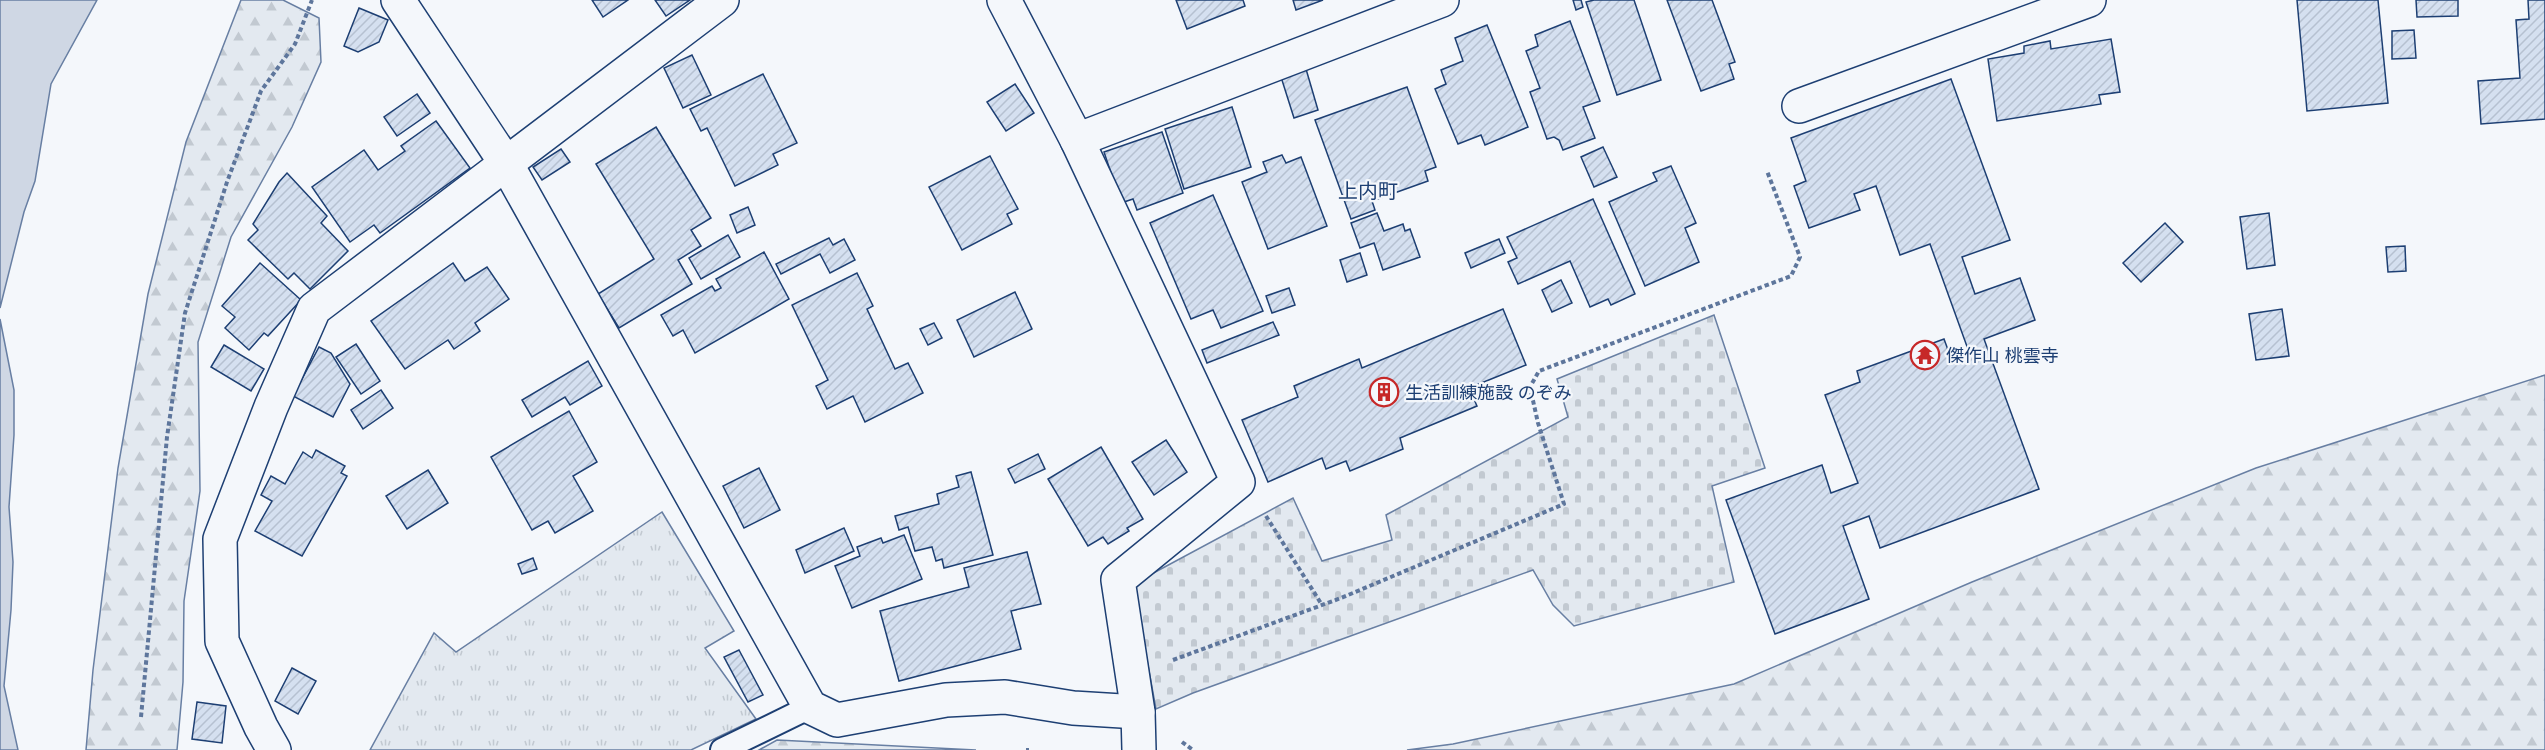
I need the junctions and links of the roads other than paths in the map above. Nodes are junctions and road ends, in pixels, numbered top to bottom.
1 (398, 0) edge
2 (722, 0) edge
3 (1004, 0) edge
4 (1442, 0) edge
5 (2089, 0) edge
6 (1799, 106) dead end
7 (1077, 140) junction
8 (507, 165) junction
9 (810, 707) junction
10 (1138, 712) junction
11 (274, 750) edge
12 (722, 750) edge
13 (1139, 750) edge

1 - 8 street
2 - 8 street
3 - 7 street
4 - 7 street
5 - 6 street
7 - 10 street
8 - 9 street
8 - 11 street
9 - 10 street
9 - 12 lane
10 - 13 street

